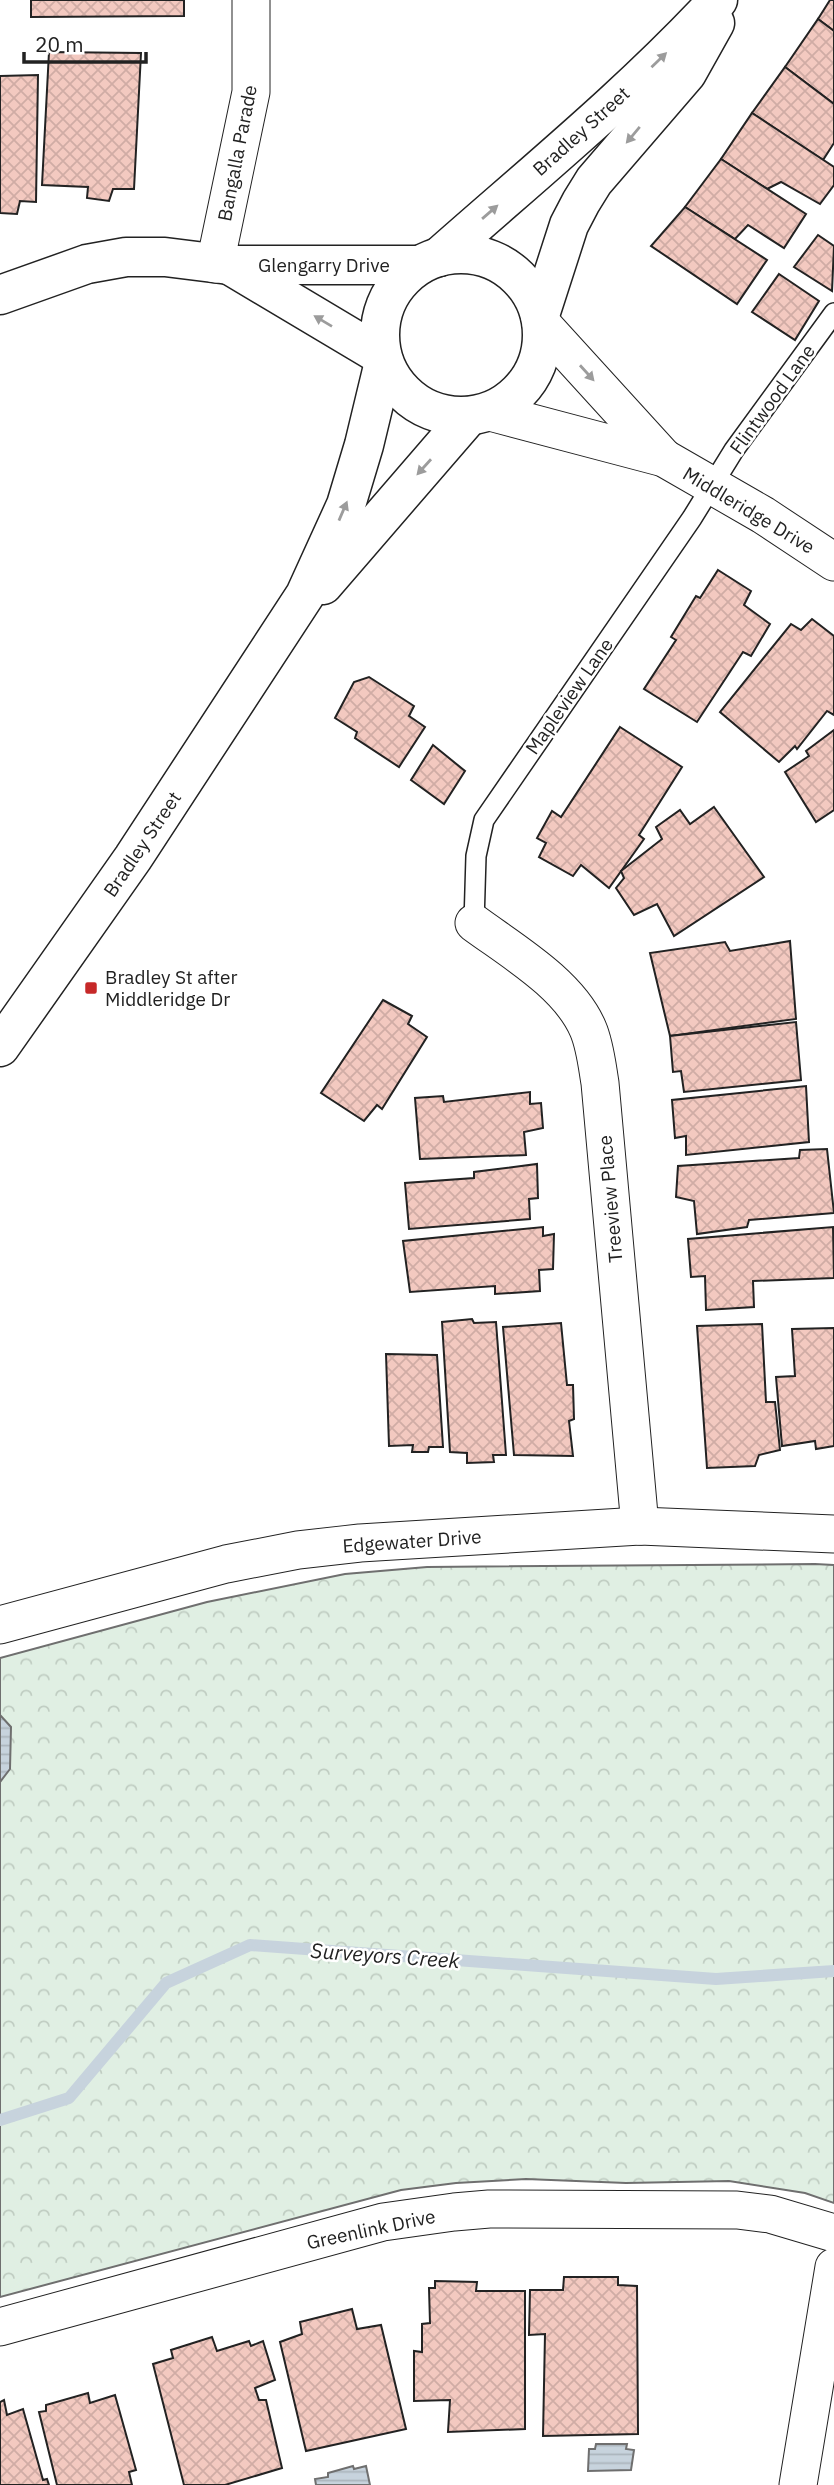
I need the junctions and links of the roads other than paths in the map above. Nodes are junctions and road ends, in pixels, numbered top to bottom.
1 (251, 0) edge
2 (718, 0) edge
3 (728, 0) edge
4 (429, 261) junction
5 (222, 265) junction
6 (0, 295) edge
7 (834, 313) edge
8 (541, 319) junction
9 (383, 359) junction
10 (480, 414) junction
11 (664, 458) junction
12 (711, 486) junction
13 (834, 562) edge
14 (279, 637) junction
15 (474, 923) joint
16 (0, 1047) edge
17 (640, 1526) junction
18 (834, 1534) edge
19 (0, 1625) edge
20 (834, 2233) edge
21 (834, 2267) edge
22 (0, 2327) edge
23 (798, 2485) edge

1 - 5 street, Bangalla Parade
4 -> 2 main road, Bradley Street
3 -> 8 main road, Bradley Street
4 - 5 main road, Glengarry Drive
4 - 8 main road
4 - 9 main road
5 - 6 main road, Glengarry Drive
9 -> 5 main road, Glengarry Drive
7 - 12 lane, Flintwood Lane
8 - 10 main road
8 -> 11 street, Middleridge Drive
9 - 10 main road
14 -> 9 main road, Bradley Street
10 - 11 street, Middleridge Drive
10 -> 14 main road, Bradley Street
11 - 12 street, Middleridge Drive
12 - 13 street, Middleridge Drive
12 - 15 lane, Mapleview Lane
14 - 16 main road, Bradley Street
15 - 17 street, Treeview Place
17 - 18 street, Edgewater Drive
17 - 19 street, Edgewater Drive
20 - 22 street, Greenlink Drive
21 - 23 street

